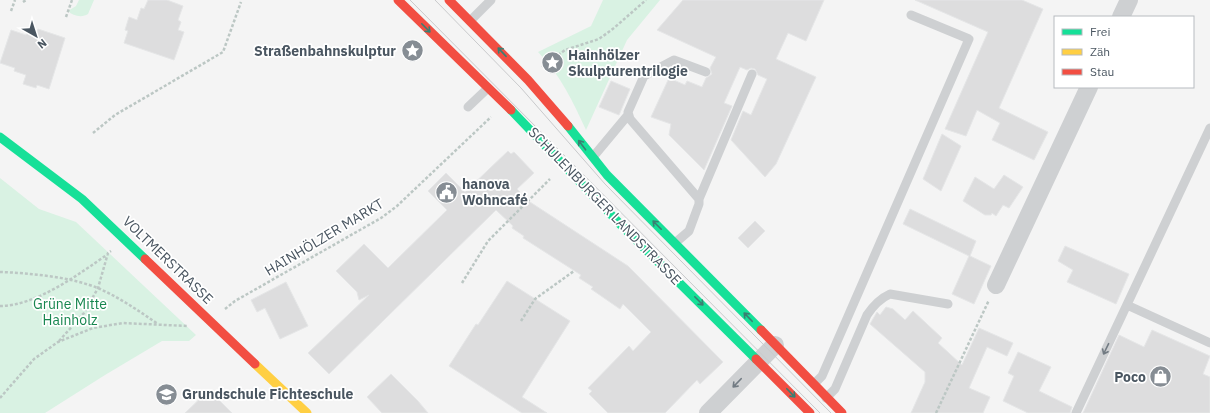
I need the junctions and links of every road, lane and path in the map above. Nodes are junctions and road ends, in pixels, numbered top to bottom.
1 (15, 0) edge
2 (72, 0) edge
3 (398, 0) edge
4 (449, 0) edge
5 (491, 0) edge
6 (646, 0) edge
7 (1129, 0) edge
8 (241, 2) dead end
9 (11, 11) dead end
10 (911, 15) dead end
11 (1121, 16) edge
12 (66, 17) dead end
13 (470, 21) junction
14 (706, 72) dead end
15 (752, 74) dead end
16 (528, 80) junction
17 (488, 88) junction
18 (1089, 88) edge
19 (505, 104) junction
20 (468, 107) dead end
21 (628, 115) junction
22 (1210, 128) edge
23 (93, 134) dead end
24 (0, 137) edge
25 (592, 158) junction
26 (551, 178) dead end
27 (699, 199) junction
28 (125, 238) junction
29 (675, 243) junction
30 (108, 254) junction
31 (574, 271) dead end
32 (0, 272) edge
33 (70, 281) junction
34 (462, 283) dead end
35 (996, 285) joint
36 (98, 288) junction
37 (948, 304) dead end
38 (1127, 305) junction
39 (0, 306) edge
40 (211, 321) junction
41 (521, 321) dead end
42 (159, 324) junction
43 (58, 342) junction
44 (1210, 343) edge
45 (775, 345) junction
46 (759, 361) junction
47 (814, 384) junction
48 (0, 398) edge
49 (817, 407) edge
50 (307, 413) edge
51 (708, 413) edge
52 (842, 413) edge
53 (936, 413) edge
54 (1076, 413) edge

1 - 9 path
2 - 12 path
3 -> 17 main road, SCHULENBURGER LANDSTRASSE
4 - 13 main road, SCHULENBURGER LANDSTRASSE
5 - 13 lane
6 - 16 path
7 - 11 street
8 - 23 path
10 - 47 lane
16 -> 13 main road, SCHULENBURGER LANDSTRASSE
14 - 21 lane
15 - 27 lane
25 -> 16 main road, SCHULENBURGER LANDSTRASSE
17 - 19 main road, SCHULENBURGER LANDSTRASSE
17 - 20 lane
18 - 35 street
19 - 40 path, HAINHÖLZER MARKT
19 -> 46 main road, SCHULENBURGER LANDSTRASSE
21 - 25 lane
21 - 27 lane
22 - 38 lane
24 - 28 main road, VOLTMERSTRASSE
29 -> 25 main road, SCHULENBURGER LANDSTRASSE
26 - 34 path
27 - 29 lane
28 - 30 path
28 - 40 main road, VOLTMERSTRASSE
45 -> 29 main road, SCHULENBURGER LANDSTRASSE
30 - 33 path
30 - 36 path
31 - 41 path
32 - 33 path
33 - 36 path
33 - 39 path
35 - 53 path
36 - 42 path
36 - 43 path
37 - 49 lane
38 - 44 lane
38 -> 54 lane
40 - 42 path
40 - 50 main road, VOLTMERSTRASSE
42 - 43 path
43 - 48 path
45 - 46 street
45 - 47 main road, SCHULENBURGER LANDSTRASSE
46 -> 49 main road, SCHULENBURGER LANDSTRASSE
46 -> 51 street
47 - 49 main road, SCHULENBURGER LANDSTRASSE
49 - 52 main road, SCHULENBURGER LANDSTRASSE

